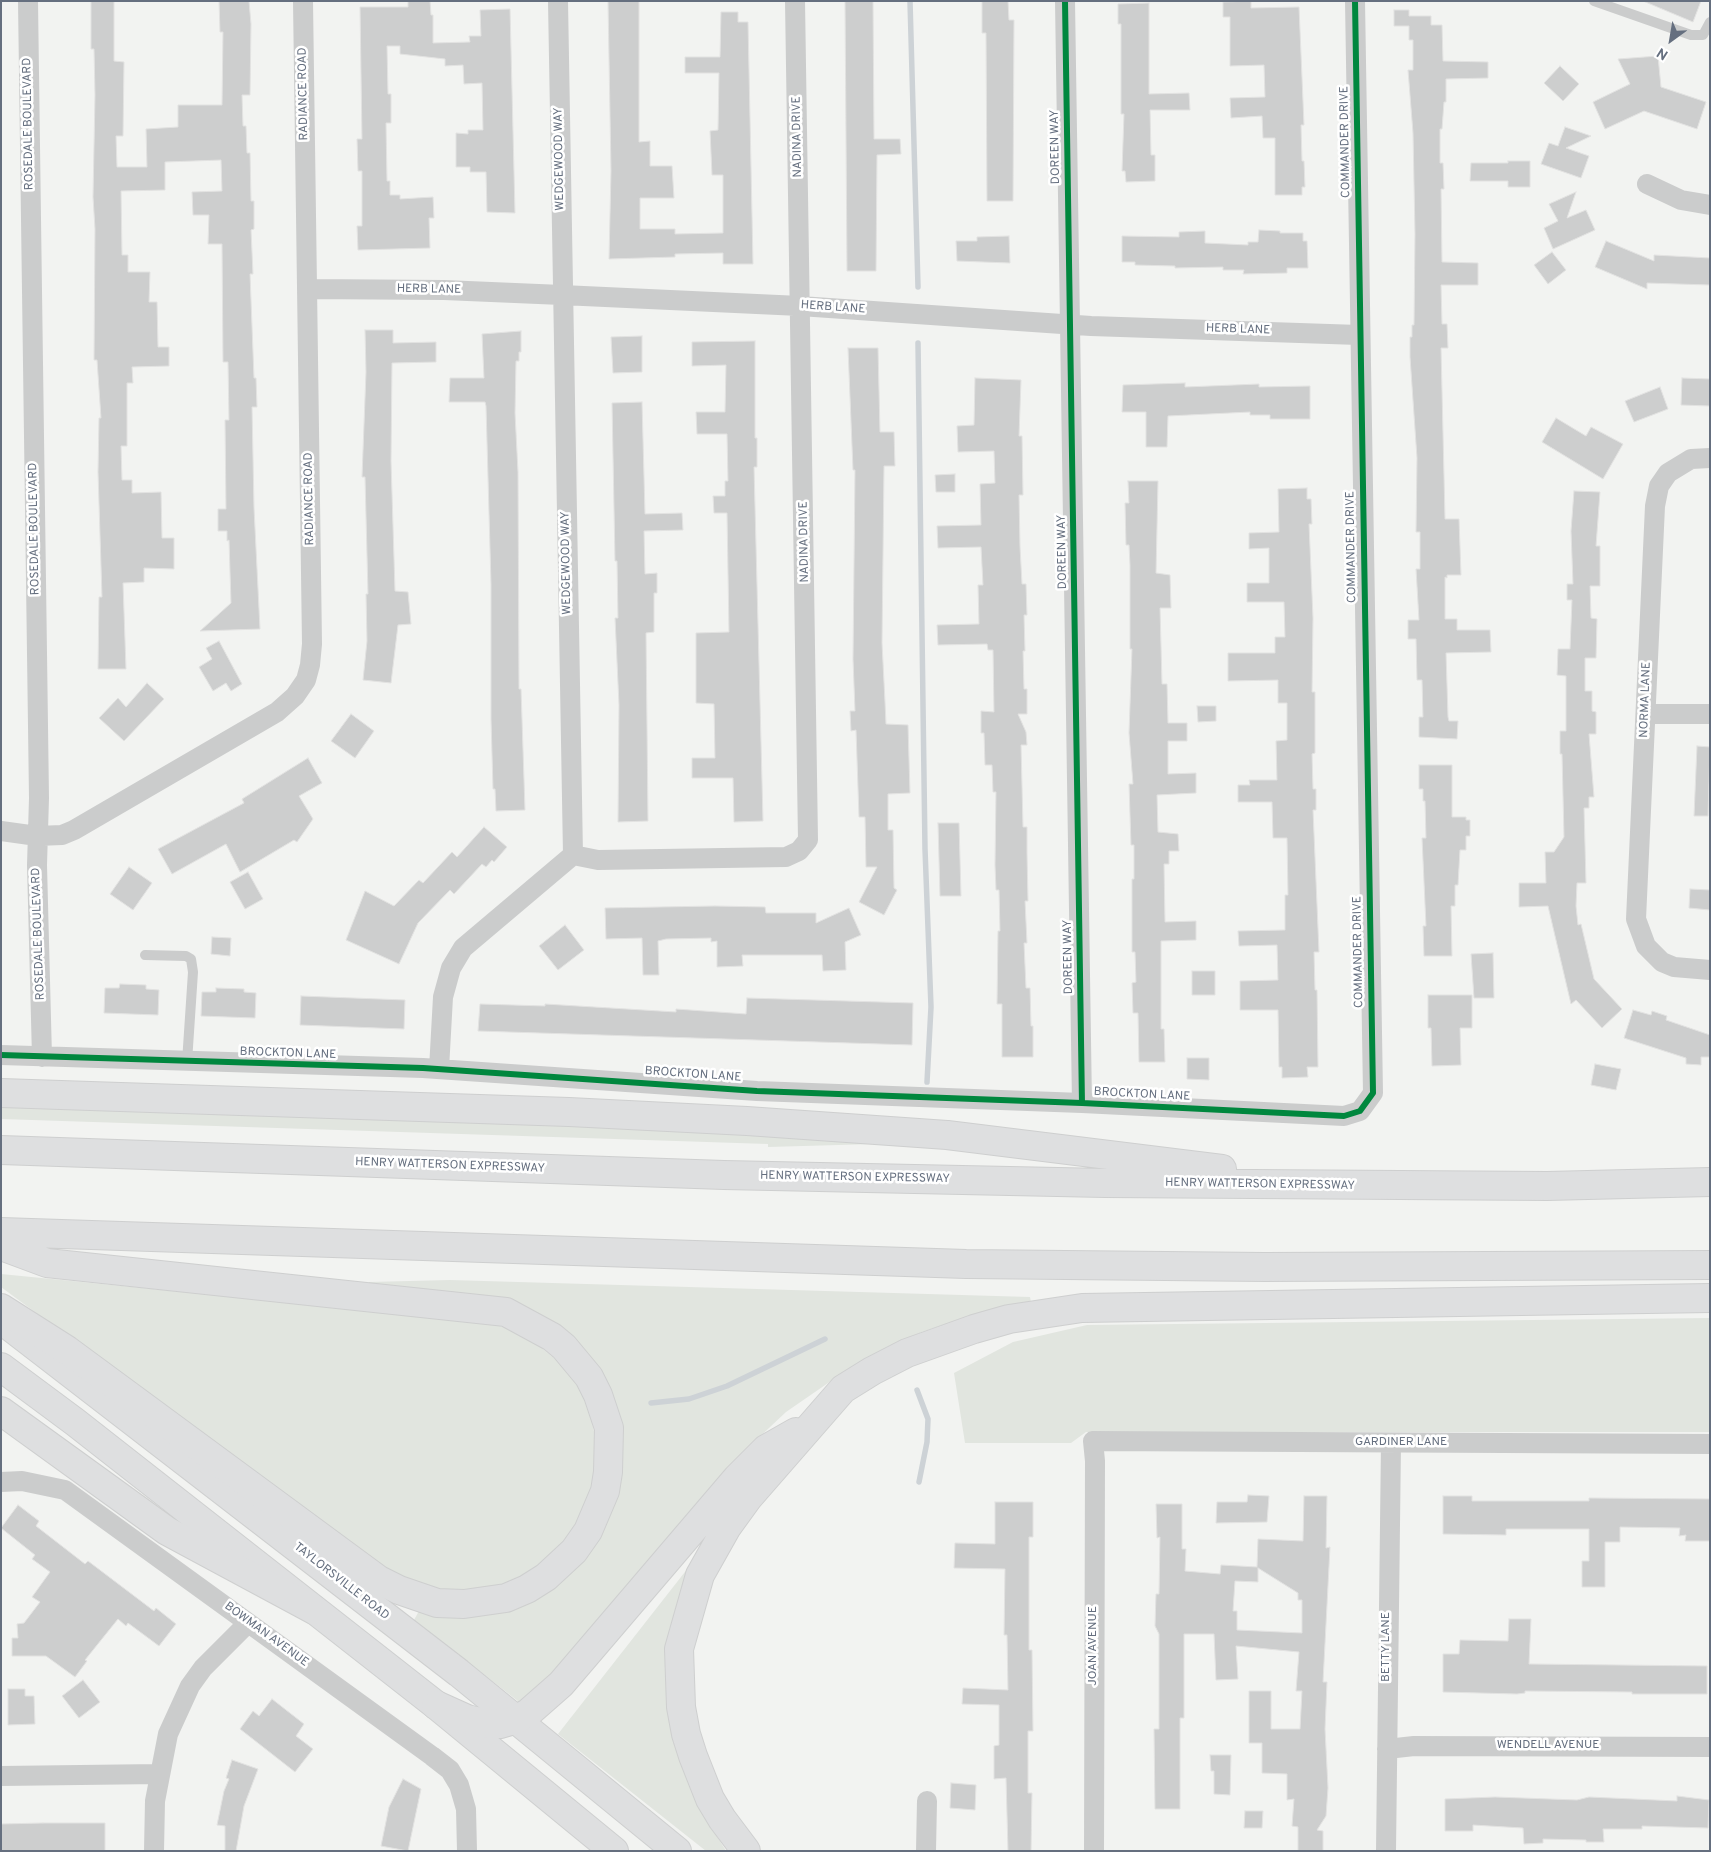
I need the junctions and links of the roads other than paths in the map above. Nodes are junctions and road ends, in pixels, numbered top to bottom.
1 (28, 1) edge
2 (303, 1) edge
3 (558, 1) edge
4 (796, 1) edge
5 (1065, 1) edge
6 (1355, 1) edge
7 (1594, 1) edge
8 (1710, 22) edge
9 (1647, 184) dead end
10 (1710, 205) edge
11 (308, 289) junction
12 (562, 294) junction
13 (800, 306) junction
14 (1070, 324) junction
15 (1359, 335) junction
16 (1700, 458) edge
17 (1646, 714) junction
18 (1710, 714) edge
19 (1, 831) edge
20 (37, 836) junction
21 (573, 855) junction
22 (145, 955) dead end
23 (1710, 970) edge
24 (1, 1055) edge
25 (42, 1057) junction
26 (187, 1062) junction
27 (439, 1069) junction
28 (1, 1093) edge
29 (1373, 1093) joint
30 (1082, 1103) junction
31 (1, 1150) edge
32 (1710, 1182) edge
33 (1354, 1186) junction
34 (1, 1232) edge
35 (1, 1246) edge
36 (1710, 1265) edge
37 (1710, 1298) edge
38 (1, 1308) edge
39 (1, 1319) edge
40 (1, 1367) edge
41 (1, 1411) edge
42 (817, 1420) junction
43 (1093, 1441) joint
44 (1391, 1443) junction
45 (1710, 1444) edge
46 (1, 1482) edge
47 (314, 1610) junction
48 (248, 1623) junction
49 (436, 1705) junction
50 (517, 1720) junction
51 (1710, 1747) edge
52 (1386, 1749) junction
53 (159, 1774) junction
54 (1, 1776) edge
55 (928, 1801) dead end
56 (154, 1851) edge
57 (467, 1851) edge
58 (614, 1851) edge
59 (677, 1851) edge
60 (746, 1851) edge
61 (926, 1851) edge
62 (1094, 1851) edge
63 (1386, 1851) edge

1 - 20 street, ROSEDALE BOULEVARD
2 - 11 street, RADIANCE ROAD
3 - 12 street, WEDGEWOOD WAY
4 - 13 street, NADINA DRIVE
5 - 14 street, DOREEN WAY
6 - 15 street, COMMANDER DRIVE
7 - 8 lane
9 - 10 street
11 - 12 street, HERB LANE
11 - 20 street, RADIANCE ROAD
12 - 13 street, HERB LANE
12 - 21 street, WEDGEWOOD WAY
13 - 14 street, HERB LANE
13 - 21 street, NADINA DRIVE
14 - 15 street, HERB LANE
14 - 30 street, DOREEN WAY
15 - 29 street, COMMANDER DRIVE
16 - 17 street, NORMA LANE
17 - 18 street
17 - 23 street, NORMA LANE
19 - 20 street, RADIANCE ROAD
20 - 25 street, ROSEDALE BOULEVARD
21 - 27 street
22 - 26 lane
24 - 25 street, BROCKTON LANE
25 - 26 street, BROCKTON LANE
26 - 27 street, BROCKTON LANE
27 - 30 street, BROCKTON LANE
28 - 33 main road
29 - 30 street, BROCKTON LANE
31 - 33 main road, HENRY WATTERSON EXPRESSWAY
32 - 33 main road, HENRY WATTERSON EXPRESSWAY
34 - 36 main road
35 - 38 main road
37 - 42 main road
39 - 50 main road, TAYLORSVILLE ROAD
40 - 47 main road
41 - 47 main road
42 - 50 main road
42 - 60 main road
43 - 44 street, GARDINER LANE
43 - 62 street, JOAN AVENUE
44 - 45 street, GARDINER LANE
44 - 52 street, BETTY LANE
46 - 48 street, BOWMAN AVENUE
47 - 49 main road
48 - 53 street
48 - 57 street, BOWMAN AVENUE
49 - 50 main road
49 - 58 main road
50 - 59 main road, TAYLORSVILLE ROAD
51 - 52 street, WENDELL AVENUE
52 - 63 street, BETTY LANE
53 - 54 street
53 - 56 street
55 - 61 street

